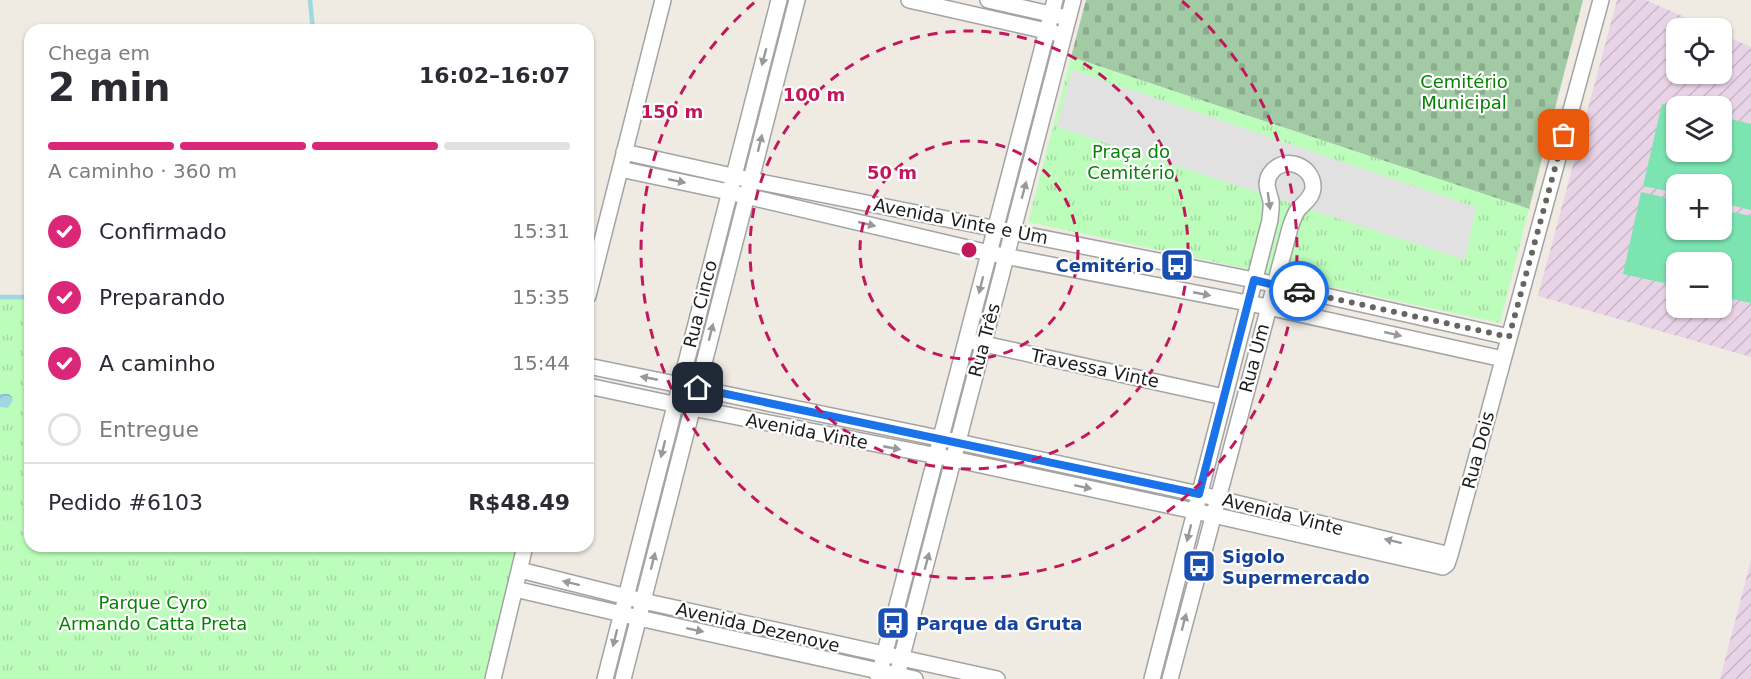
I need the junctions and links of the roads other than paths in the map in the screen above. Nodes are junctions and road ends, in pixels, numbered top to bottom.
1 (663, 0) edge
2 (779, 0) edge
3 (796, 0) edge
4 (909, 0) edge
5 (988, 0) edge
6 (1073, 0) edge
7 (1601, 0) edge
8 (1053, 7) edge
9 (1068, 18) junction
10 (1047, 31) junction
11 (1064, 35) junction
12 (624, 152) junction
13 (620, 170) junction
14 (733, 176) junction
15 (750, 180) junction
16 (729, 192) junction
17 (745, 196) junction
18 (996, 228) junction
19 (1013, 231) junction
20 (988, 253) junction
21 (1007, 255) junction
22 (594, 272) edge
23 (1254, 280) junction
24 (1273, 285) junction
25 (1249, 303) junction
26 (1268, 307) junction
27 (1509, 337) junction
28 (967, 340) junction
29 (983, 344) junction
30 (1503, 359) junction
31 (594, 367) edge
32 (680, 384) junction
33 (594, 387) edge
34 (698, 388) junction
35 (1224, 397) junction
36 (674, 405) junction
37 (692, 408) junction
38 (941, 438) junction
39 (958, 442) junction
40 (936, 456) junction
41 (953, 459) junction
42 (1199, 494) junction
43 (1217, 498) junction
44 (1195, 511) junction
45 (1213, 515) junction
46 (524, 552) edge
47 (1448, 560) junction
48 (520, 570) junction
49 (904, 580) junction
50 (921, 584) junction
51 (515, 589) junction
52 (626, 597) junction
53 (643, 601) junction
54 (621, 614) junction
55 (639, 618) junction
56 (725, 619) junction
57 (721, 636) junction
58 (884, 655) junction
59 (903, 658) junction
60 (879, 675) edge
61 (897, 677) edge
62 (493, 679) edge
63 (605, 679) edge
64 (623, 679) edge
65 (915, 679) edge
66 (997, 679) edge
67 (1152, 679) edge
68 (1170, 679) edge

1 - 12 street
2 -> 14 street, Rua Cinco
15 -> 3 street, Rua Cinco
4 - 10 street
5 - 8 street
6 - 9 street, Rua Três
7 - 27 street, Rua Dois
8 - 9 street
8 - 10 street, Rua Três
9 - 11 street, Rua Três
10 - 11 street
10 - 18 street, Rua Três
19 -> 11 street, Rua Três
12 - 13 street
12 - 14 street, Avenida Vinte e Um
13 -> 16 street, Avenida Vinte e Um
13 - 22 street
14 - 15 street, Avenida Vinte e Um
14 - 16 street, Rua Cinco
15 - 17 street, Rua Cinco
15 - 18 street, Avenida Vinte e Um
16 - 17 street, Avenida Vinte e Um
16 - 32 street, Rua Cinco
17 -> 20 street, Avenida Vinte e Um
34 -> 17 street, Rua Cinco
18 - 19 street, Avenida Vinte e Um
18 - 20 street, Rua Três
19 - 21 street, Rua Três
19 - 23 street, Avenida Vinte e Um
20 - 21 street, Avenida Vinte e Um
20 -> 28 street, Rua Três
21 -> 25 street, Avenida Vinte e Um
21 - 29 street, Rua Três
23 - 24 street, Avenida Vinte e Um
24 -> 23 street, Rua Um
23 - 25 street, Rua Um
24 - 26 street, Rua Um
24 - 27 street, Avenida Vinte e Um
25 - 26 street, Avenida Vinte e Um
25 - 35 street, Rua Um
26 -> 30 street, Avenida Vinte e Um
26 - 43 street, Rua Um
27 - 30 street, Rua Dois
28 - 29 street, Travessa Vinte
28 - 38 street, Rua Três
29 - 35 street, Travessa Vinte
29 - 39 street, Rua Três
30 - 47 street, Rua Dois
32 -> 31 street, Avenida Vinte
32 - 34 street, Avenida Vinte
32 - 36 street, Rua Cinco
33 - 36 street, Avenida Vinte
34 - 37 street, Rua Cinco
34 - 38 street, Avenida Vinte
35 - 42 street, Rua Um
36 - 37 street, Avenida Vinte
36 -> 52 street, Rua Cinco
37 -> 40 street, Avenida Vinte
53 -> 37 street, Rua Cinco
38 - 39 street, Avenida Vinte
38 - 40 street, Rua Três
39 - 41 street, Rua Três
39 - 42 street, Avenida Vinte
40 - 41 street, Avenida Vinte
40 - 49 street, Rua Três
41 -> 44 street, Avenida Vinte
50 -> 41 street, Rua Três
42 - 43 street, Avenida Vinte
42 - 44 street, Rua Um
43 - 45 street, Rua Um
47 -> 43 street, Avenida Vinte
44 - 45 street, Avenida Vinte
44 -> 67 street, Rua Um
45 - 47 street, Avenida Vinte
68 -> 45 street, Rua Um
46 - 48 street
48 - 51 street
52 -> 48 street, Avenida Dezenove
49 - 50 street
49 - 58 street, Rua Três
50 - 59 street, Rua Três
51 - 54 street, Avenida Dezenove
51 - 62 street
52 - 53 street, Avenida Dezenove
52 - 54 street, Rua Cinco
53 - 55 street, Rua Cinco
53 - 56 street, Avenida Dezenove
54 - 55 street, Avenida Dezenove
54 -> 63 street, Rua Cinco
55 -> 57 street, Avenida Dezenove
55 - 64 street, Rua Cinco
56 - 57 street
56 - 58 street, Avenida Dezenove
57 - 60 street, Avenida Dezenove
58 - 59 street, Avenida Dezenove
58 - 60 street, Rua Três
59 - 61 street, Rua Três
59 - 66 street, Avenida Dezenove
60 - 61 street, Avenida Dezenove
61 - 65 street, Avenida Dezenove

